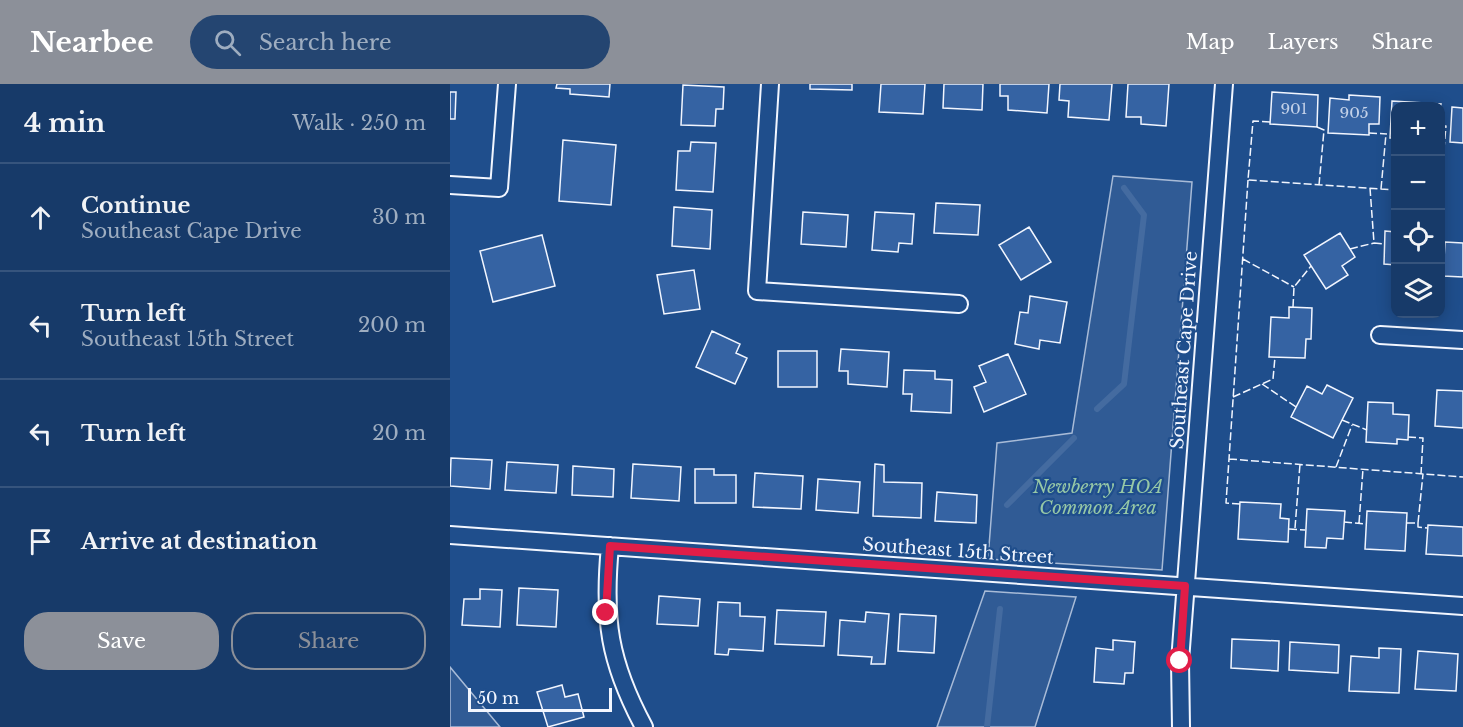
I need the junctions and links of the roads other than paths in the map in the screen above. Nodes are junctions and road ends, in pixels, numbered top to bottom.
1 (507, 84) edge
2 (770, 84) edge
3 (1224, 84) edge
4 (450, 185) edge
5 (959, 304) dead end
6 (1380, 335) dead end
7 (1463, 340) edge
8 (450, 535) edge
9 (610, 546) junction
10 (1185, 586) junction
11 (1463, 606) edge
12 (644, 727) edge
13 (1181, 727) edge

1 - 4 street
2 - 5 street
3 - 10 street, Southeast Cape Drive
6 - 7 street
8 - 9 street, Southeast 15th Street
9 - 10 street, Southeast 15th Street
9 - 12 street
10 - 11 street, Southeast 15th Street
10 - 13 street, Southeast Cape Drive

